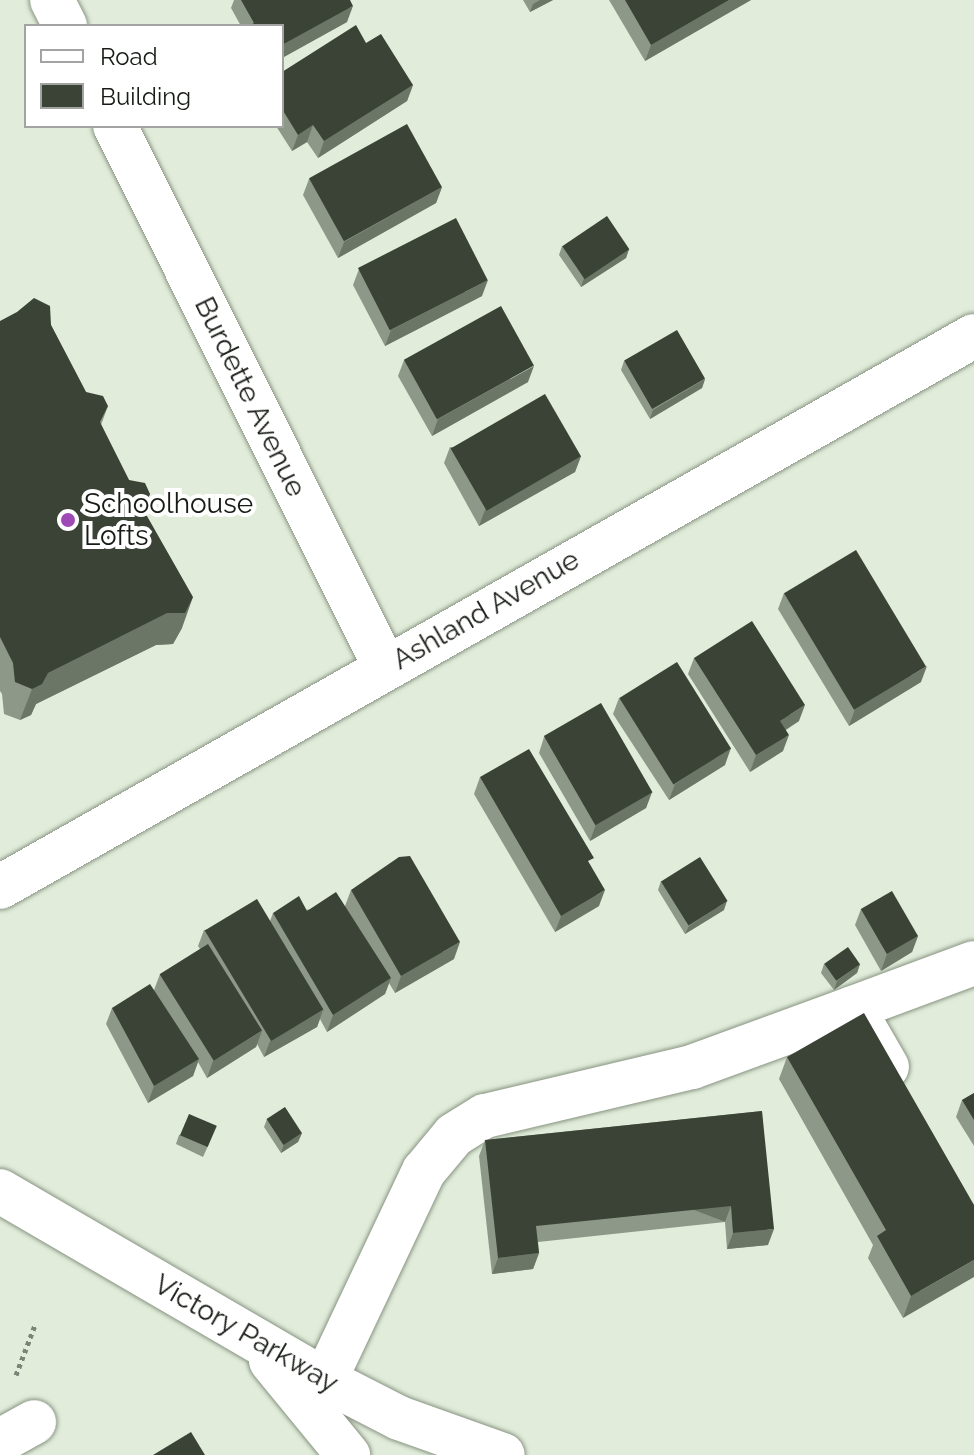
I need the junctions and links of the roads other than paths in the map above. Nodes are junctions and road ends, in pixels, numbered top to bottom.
1 (52, 0) edge
2 (64, 24) edge
3 (116, 128) edge
4 (974, 336) edge
5 (385, 667) junction
6 (0, 887) edge
7 (974, 963) edge
8 (853, 1008) junction
9 (906, 1100) edge
10 (0, 1191) edge
11 (254, 1340) junction
12 (325, 1380) junction
13 (348, 1455) edge
14 (503, 1455) edge

1 - 2 street
3 - 5 street, Burdette Avenue
4 - 5 street, Ashland Avenue
5 - 6 street, Ashland Avenue
7 - 8 street
8 - 9 street
8 - 12 street
10 - 11 street, Victory Parkway
11 - 12 street, Victory Parkway
11 - 13 street
12 - 14 street, Victory Parkway

